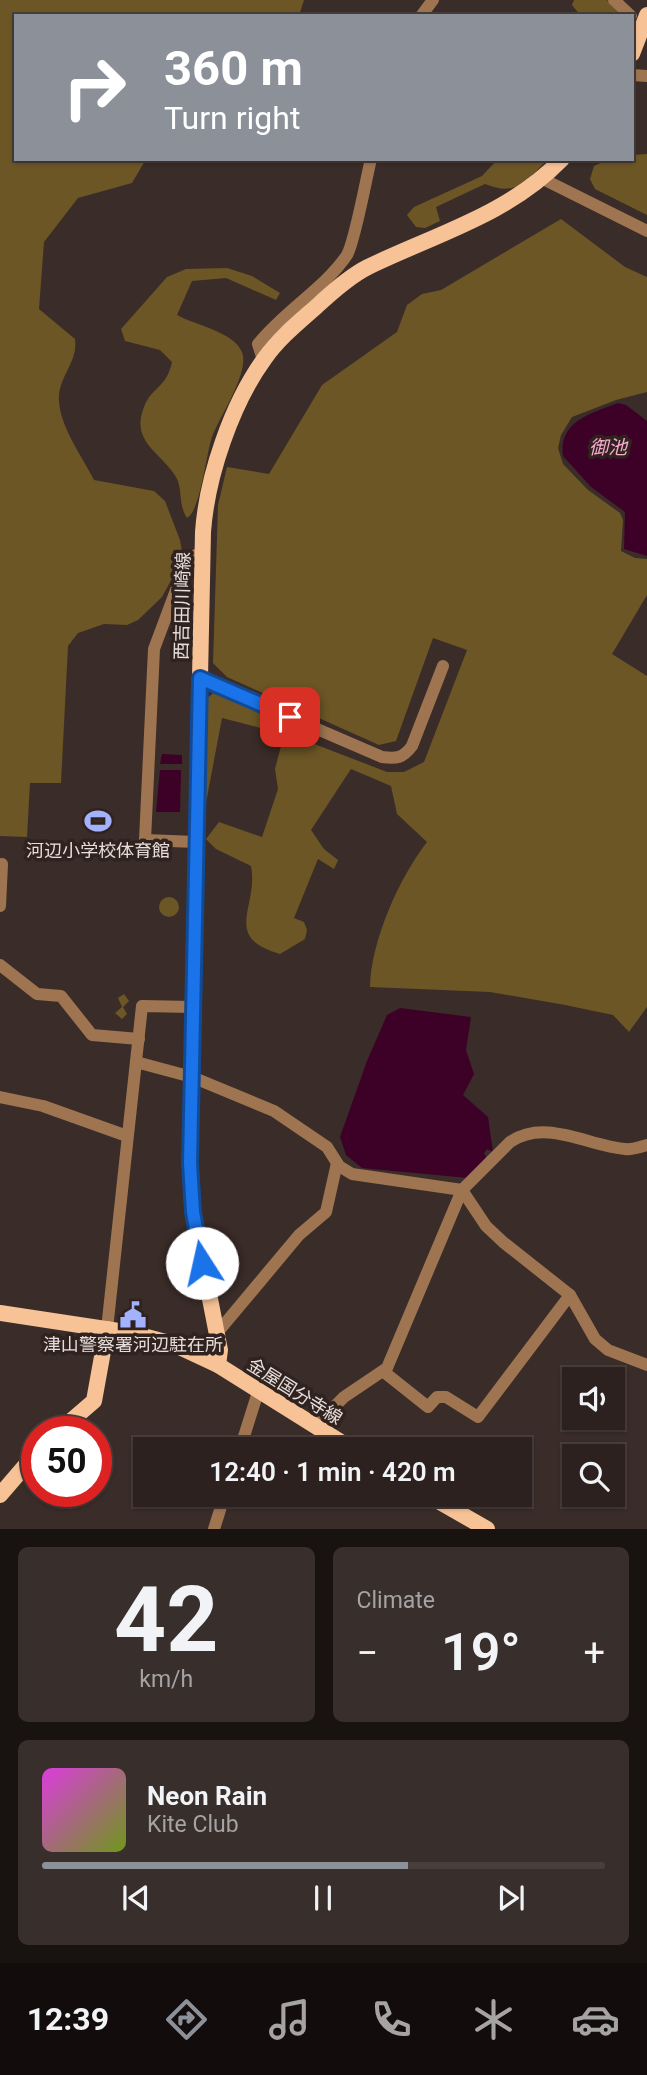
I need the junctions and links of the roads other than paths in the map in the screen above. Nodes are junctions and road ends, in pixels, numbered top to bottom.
1 (614, 0) edge
2 (633, 14) edge
3 (638, 18) edge
4 (634, 42) edge
5 (371, 161) edge
6 (560, 161) edge
7 (543, 179) junction
8 (647, 231) edge
9 (263, 360) junction
10 (203, 552) junction
11 (443, 666) dead end
12 (200, 678) junction
13 (196, 842) junction
14 (2, 864) dead end
15 (0, 906) edge
16 (0, 965) edge
17 (193, 1007) junction
18 (139, 1039) junction
19 (136, 1062) junction
20 (192, 1077) junction
21 (0, 1097) edge
22 (128, 1136) junction
23 (647, 1146) edge
24 (337, 1163) junction
25 (462, 1190) junction
26 (570, 1295) junction
27 (0, 1313) edge
28 (107, 1329) junction
29 (217, 1333) junction
30 (218, 1365) junction
31 (647, 1365) edge
32 (384, 1372) junction
33 (258, 1392) junction
34 (77, 1416) edge
35 (315, 1426) junction
36 (244, 1437) edge
37 (333, 1437) edge
38 (21, 1471) edge
39 (0, 1495) edge
40 (221, 1507) edge
41 (449, 1507) edge
42 (214, 1529) edge
43 (487, 1529) edge

1 - 2 street
3 - 4 main road
5 - 9 street
6 - 7 main road, 西吉田川崎線
7 - 8 street
7 - 9 main road, 西吉田川崎線
9 - 10 main road, 西吉田川崎線
10 - 12 main road, 西吉田川崎線
10 - 13 street
11 - 12 street
12 - 13 main road, 西吉田川崎線
13 - 17 main road, 西吉田川崎線
14 - 15 street
16 - 18 street
17 - 18 street
17 - 20 main road, 西吉田川崎線
18 - 19 street
19 - 20 street
19 - 22 street
20 - 24 street
20 - 29 main road, 西吉田川崎線
21 - 22 street
22 - 28 street
23 - 25 street
24 - 25 street
24 - 29 street
25 - 26 street
25 - 32 street
26 - 31 street
26 - 32 street
27 - 28 main road
28 - 30 main road
28 - 34 main road
29 - 30 main road, 西吉田川崎線
30 - 33 main road, 金屋国分寺線
32 - 35 street
33 - 35 main road, 金屋国分寺線
33 - 36 street
35 - 37 main road, 金屋国分寺線
38 - 39 main road
40 - 42 street
41 - 43 main road

